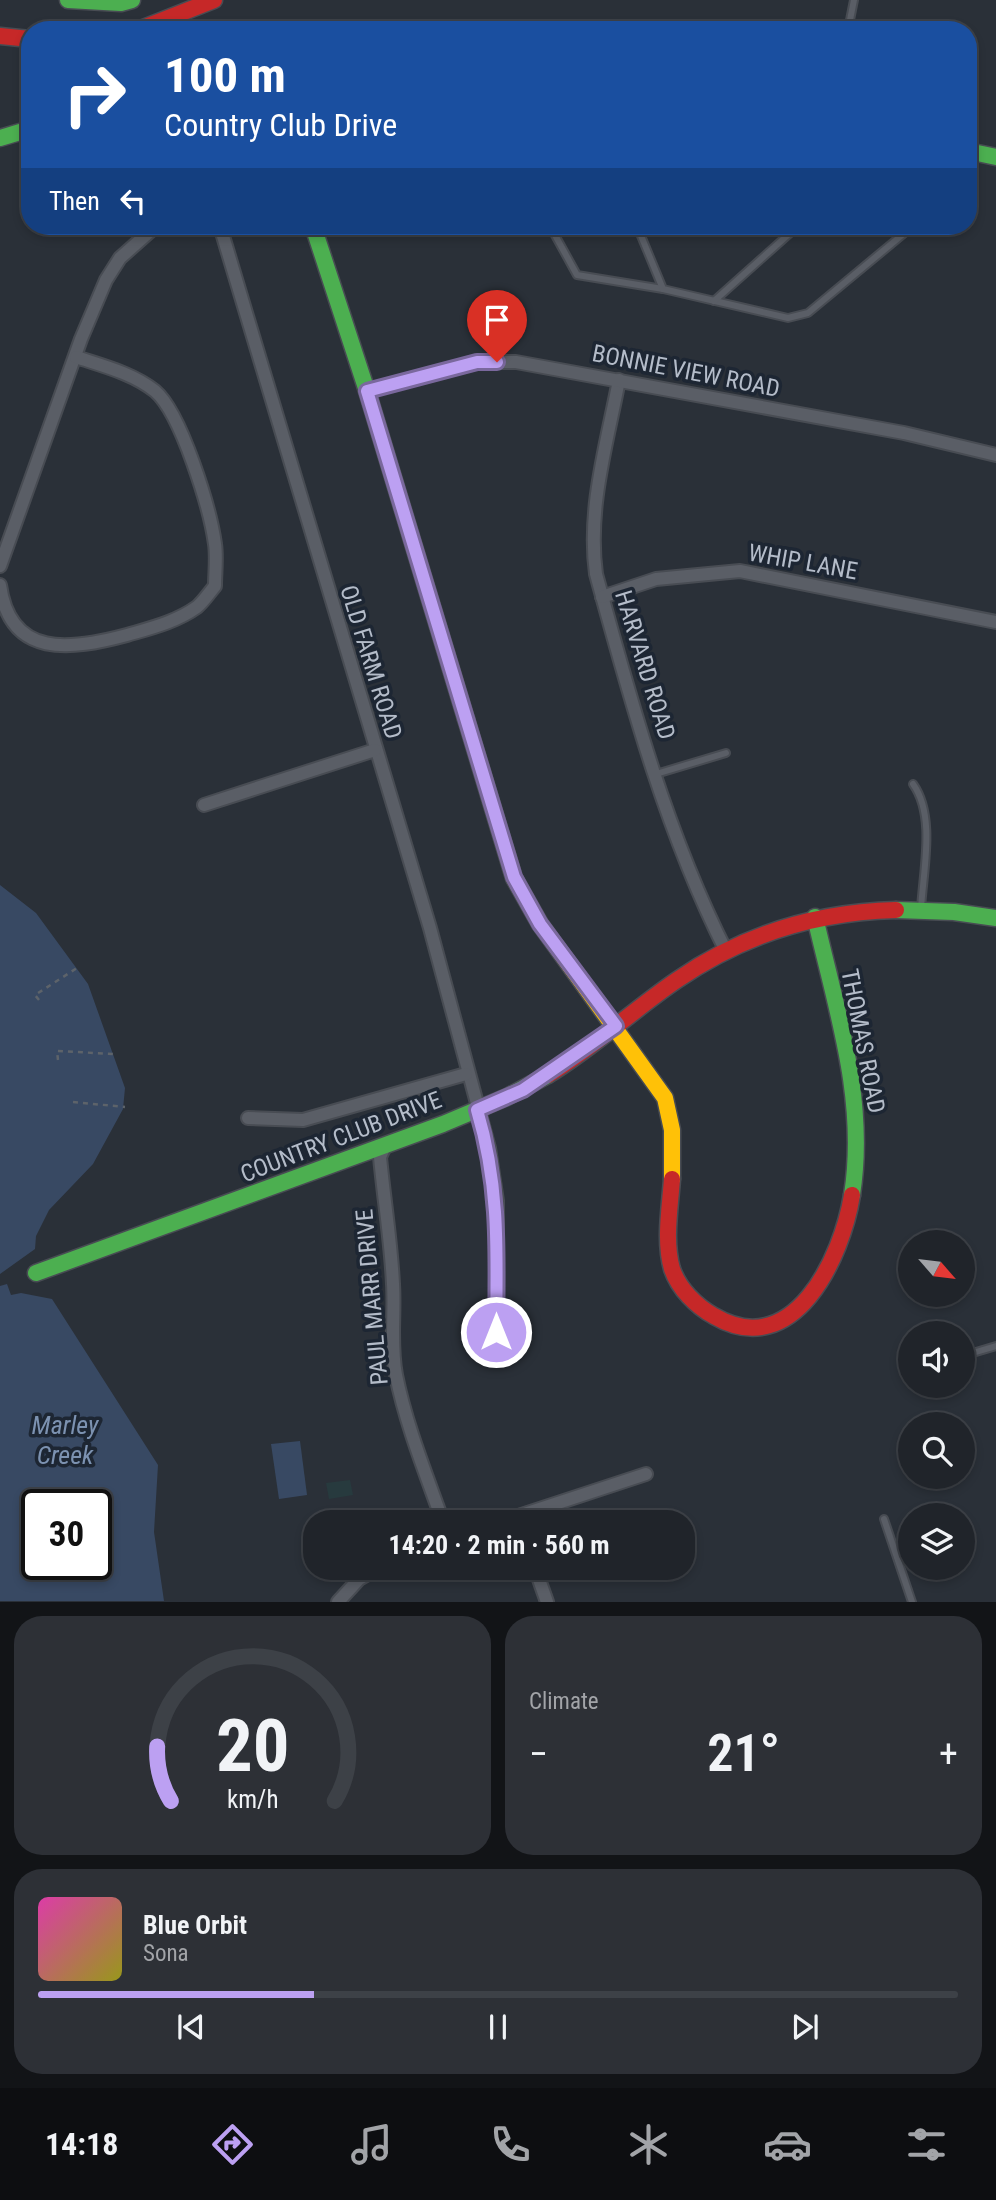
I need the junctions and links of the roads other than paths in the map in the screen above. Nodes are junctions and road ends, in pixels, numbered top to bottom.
1 (68, 0) edge
2 (132, 0) edge
3 (214, 0) edge
4 (854, 0) edge
5 (161, 21) edge
6 (850, 21) edge
7 (2, 35) edge
8 (21, 38) edge
9 (21, 132) edge
10 (0, 138) edge
11 (977, 153) edge
12 (996, 157) edge
13 (146, 235) edge
14 (223, 235) edge
15 (316, 235) edge
16 (555, 235) edge
17 (641, 235) edge
18 (788, 235) edge
19 (902, 235) edge
20 (663, 289) junction
21 (714, 301) junction
22 (76, 357) junction
23 (619, 380) junction
24 (367, 391) junction
25 (996, 455) edge
26 (0, 566) edge
27 (0, 585) edge
28 (603, 597) junction
29 (996, 622) edge
30 (375, 750) junction
31 (726, 753) dead end
32 (656, 774) junction
33 (913, 784) dead end
34 (204, 805) dead end
35 (921, 910) junction
36 (815, 917) junction
37 (996, 918) edge
38 (726, 951) junction
39 (616, 1026) junction
40 (466, 1074) junction
41 (477, 1110) junction
42 (248, 1118) dead end
43 (385, 1146) junction
44 (36, 1273) dead end
45 (496, 1332) dead end
46 (996, 1346) edge
47 (975, 1352) dead end
48 (646, 1474) dead end
49 (436, 1510) edge
50 (546, 1510) edge
51 (884, 1519) dead end
52 (358, 1580) edge
53 (539, 1580) edge
54 (338, 1601) edge
55 (547, 1601) edge
56 (912, 1601) edge

1 - 2 main road
3 - 5 main road
4 - 6 lane
7 - 8 main road
9 - 10 main road
11 - 12 main road
13 - 22 street
14 - 30 street, OLD FARM ROAD
15 - 24 main road, THOMAS ROAD
16 - 20 lane
17 - 20 lane
18 - 21 lane
19 - 21 lane
20 - 21 lane
22 - 26 street
22 - 27 street
23 - 24 street, BONNIE VIEW ROAD
23 - 25 street, BONNIE VIEW ROAD
23 - 28 street, HARVARD ROAD
24 - 39 main road, THOMAS ROAD
28 - 29 street, WHIP LANE
28 - 32 street, HARVARD ROAD
30 - 34 street
30 - 40 street, OLD FARM ROAD
31 - 32 lane
32 - 38 street, HARVARD ROAD
33 - 35 lane
35 - 36 main road, COUNTRY CLUB DRIVE
35 - 37 main road, COUNTRY CLUB DRIVE
36 - 38 main road, COUNTRY CLUB DRIVE
36 - 39 main road, THOMAS ROAD
38 - 39 main road, COUNTRY CLUB DRIVE
39 - 41 main road, COUNTRY CLUB DRIVE
40 - 41 street, OLD FARM ROAD
40 - 42 street
41 - 43 main road, COUNTRY CLUB DRIVE
41 - 45 street, OLD FARM ROAD
43 - 44 main road, COUNTRY CLUB DRIVE
43 - 49 street, PAUL MARR DRIVE
46 - 47 lane
48 - 50 street
51 - 56 lane
52 - 54 street
53 - 55 street

